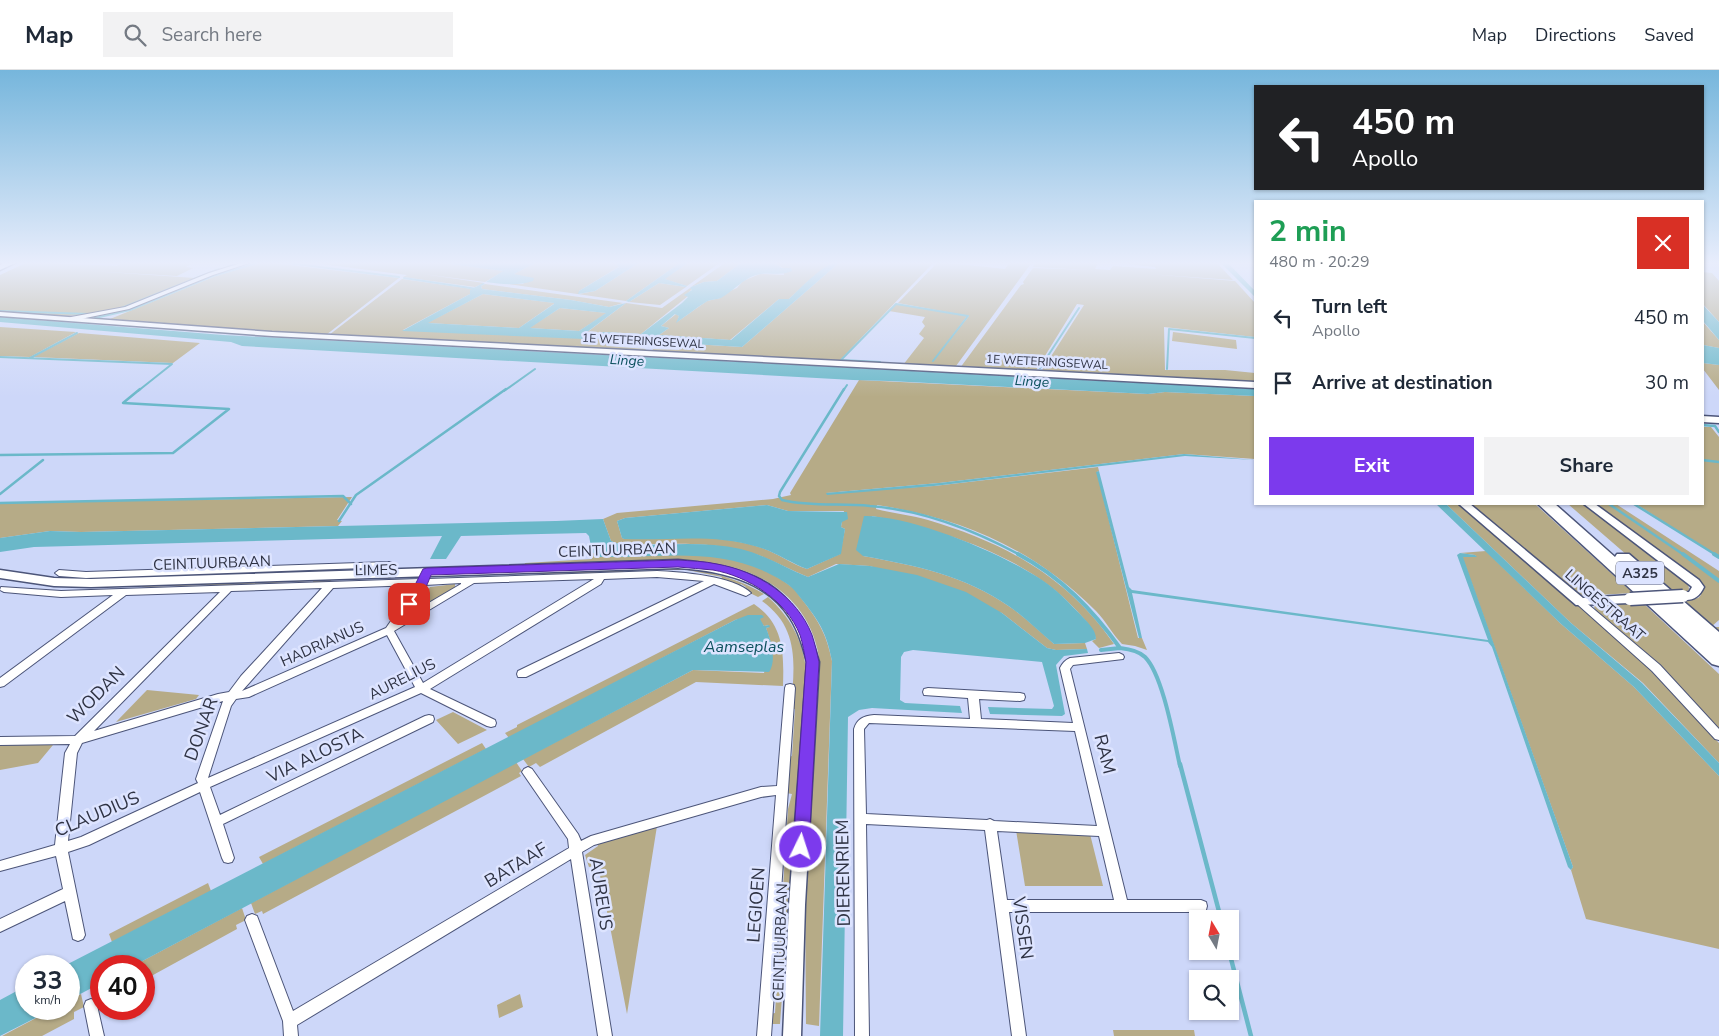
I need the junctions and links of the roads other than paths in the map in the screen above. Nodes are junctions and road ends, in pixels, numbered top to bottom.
1 (129, 307) edge
2 (0, 314) edge
3 (71, 319) junction
4 (1254, 385) edge
5 (1704, 419) edge
6 (1719, 420) edge
7 (1465, 505) edge
8 (1547, 505) edge
9 (1562, 505) edge
10 (1590, 505) edge
11 (389, 565) dead end
12 (59, 573) dead end
13 (0, 574) edge
14 (336, 575) junction
15 (600, 576) junction
16 (138, 577) junction
17 (425, 577) junction
18 (20, 578) junction
19 (472, 580) junction
20 (714, 580) junction
21 (229, 588) junction
22 (2, 590) edge
23 (124, 592) junction
24 (746, 593) dead end
25 (1580, 602) junction
26 (390, 630) junction
27 (1719, 642) edge
28 (1119, 657) dead end
29 (1719, 659) edge
30 (522, 674) dead end
31 (0, 683) edge
32 (790, 688) dead end
33 (421, 689) junction
34 (928, 692) dead end
35 (973, 694) junction
36 (232, 696) junction
37 (1020, 697) dead end
38 (874, 719) joint
39 (429, 720) dead end
40 (491, 723) dead end
41 (976, 723) junction
42 (1080, 727) junction
43 (1719, 736) edge
44 (78, 740) junction
45 (0, 741) edge
46 (528, 772) dead end
47 (204, 785) junction
48 (782, 790) junction
49 (860, 819) junction
50 (216, 822) junction
51 (990, 824) junction
52 (1105, 831) junction
53 (61, 849) junction
54 (576, 849) junction
55 (228, 858) dead end
56 (0, 866) edge
57 (70, 892) junction
58 (1122, 905) junction
59 (1001, 906) junction
60 (1201, 906) dead end
61 (252, 920) dead end
62 (0, 926) edge
63 (78, 935) dead end
64 (94, 1020) edge
65 (290, 1020) junction
66 (97, 1036) edge
67 (291, 1036) edge
68 (605, 1036) edge
69 (764, 1036) edge
70 (792, 1036) edge
71 (862, 1036) edge
72 (1018, 1036) edge

1 - 3 street
2 - 3 street, 1E WETERINGSEWAL
3 - 4 street, 1E WETERINGSEWAL
5 - 6 street
7 - 25 street, LINGESTRAAT
8 - 29 highway, A325
9 - 27 highway, A325
10 - 25 street, bridge
11 - 14 street
12 - 16 street
13 - 18 street, CEINTUURBAAN
14 - 16 street, CEINTUURBAAN
14 - 17 street, CEINTUURBAAN
14 - 21 street
14 - 36 street, DONAR
15 - 19 street
15 - 20 street
15 - 33 street, AURELIUS
16 - 18 street, CEINTUURBAAN
17 - 19 street
17 - 26 street
17 - 70 street, CEINTUURBAAN
18 - 22 street
19 - 26 street, HADRIANUS
20 - 24 street
20 - 30 street
21 - 23 street
21 - 44 street, WODAN
22 - 23 street
23 - 31 street
25 - 43 street, LINGESTRAAT
26 - 33 street
26 - 36 street, HADRIANUS
28 - 42 street, RAM
32 - 48 street, LEGIOEN
33 - 40 street
33 - 47 street, AURELIUS
34 - 35 street
35 - 37 street
35 - 41 street
36 - 44 street, HADRIANUS
36 - 47 street, DONAR
38 - 41 street
38 - 49 street, DIERENRIEM
39 - 50 street, VIA ALOSTA
41 - 42 street
42 - 52 street, RAM
44 - 45 street, HADRIANUS
44 - 53 street, WODAN
46 - 54 street, AUREUS
47 - 50 street, DONAR
47 - 53 street, CLAUDIUS
48 - 54 street, BATAAF
48 - 69 street, LEGIOEN
49 - 51 street
49 - 71 street, DIERENRIEM
50 - 55 street, DONAR
51 - 52 street
51 - 59 street, VISSEN
52 - 58 street, RAM
53 - 56 street, CLAUDIUS
53 - 57 street, WODAN
54 - 65 street, BATAAF
54 - 68 street, AUREUS
57 - 62 street
57 - 63 street, WODAN
58 - 59 street
58 - 60 street
59 - 72 street, VISSEN
61 - 65 street
64 - 66 street
65 - 67 street

